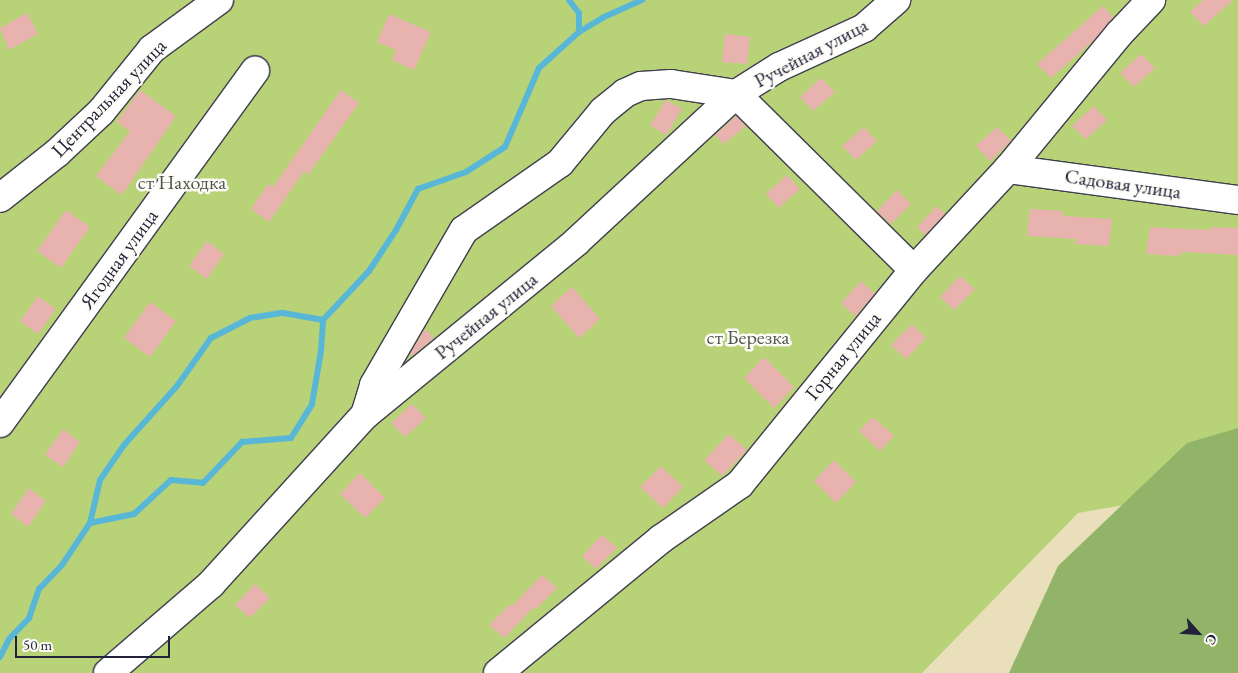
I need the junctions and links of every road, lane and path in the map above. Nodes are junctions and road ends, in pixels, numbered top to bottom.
1 (219, 0) edge
2 (896, 0) edge
3 (1151, 0) edge
4 (255, 71) dead end
5 (736, 94) junction
6 (1008, 169) junction
7 (0, 198) edge
8 (1238, 200) edge
9 (914, 270) junction
10 (366, 415) junction
11 (0, 423) edge
12 (108, 673) edge
13 (498, 673) edge

1 - 7 street, Центральная улица
2 - 5 street, Ручейная улица
3 - 6 street, Горная улица
4 - 11 street, Ягодная улица
5 - 9 street
5 - 10 street, Ручейная улица
5 - 10 street
6 - 8 street, Садовая улица
6 - 9 street, Горная улица
9 - 13 street, Горная улица
10 - 12 street, Ручейная улица

